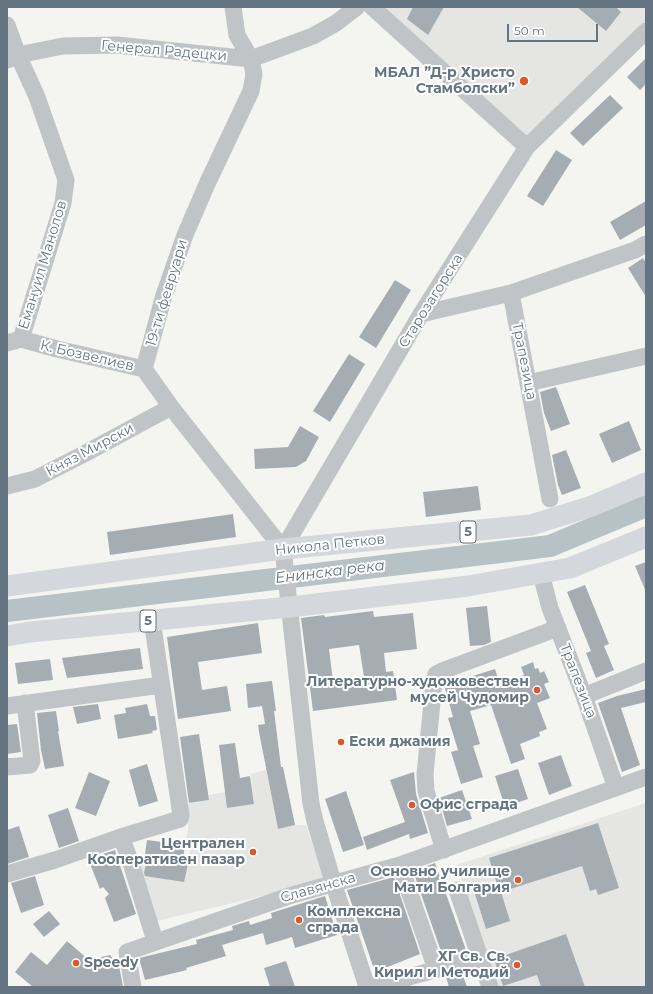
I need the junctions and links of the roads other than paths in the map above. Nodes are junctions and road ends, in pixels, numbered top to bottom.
1 (232, 7) edge
2 (357, 7) edge
3 (372, 7) edge
4 (7, 25) edge
5 (646, 31) edge
6 (12, 58) edge
7 (251, 59) junction
8 (527, 147) junction
9 (646, 244) edge
10 (511, 293) junction
11 (421, 314) junction
12 (14, 342) edge
13 (646, 356) edge
14 (144, 369) junction
15 (528, 383) junction
16 (171, 406) junction
17 (646, 483) edge
18 (7, 486) edge
19 (550, 499) dead end
20 (646, 537) edge
21 (284, 555) junction
22 (541, 574) junction
23 (7, 586) edge
24 (289, 603) junction
25 (152, 620) junction
26 (558, 628) junction
27 (7, 636) edge
28 (646, 671) edge
29 (161, 685) junction
30 (584, 696) junction
31 (25, 703) junction
32 (7, 706) edge
33 (7, 768) edge
34 (646, 776) edge
35 (616, 788) junction
36 (121, 837) junction
37 (444, 850) junction
38 (400, 864) junction
39 (7, 874) edge
40 (333, 882) junction
41 (457, 890) dead end
42 (155, 941) junction
43 (480, 957) junction
44 (436, 969) junction
45 (133, 987) edge
46 (367, 987) edge
47 (374, 987) edge
48 (490, 987) edge

1 - 7 street, 19-ти февруари
2 - 7 street
3 - 8 street
4 - 6 street, Емануил Манолов
5 - 8 street, Старозагорска
6 - 7 street, Генерал Радецки
6 - 12 street, Емануил Манолов
7 - 14 street, 19-ти февруари
8 - 11 street, Старозагорска
9 - 10 street
10 - 11 street
10 - 15 street, Трапезица
11 - 21 street, Старозагорска
12 - 14 street, К. Бозвелиев
13 - 15 street
14 - 16 street
15 - 19 street, Трапезица
16 - 18 street, Княз Мирски
16 - 21 street
17 - 21 main road, Никола Петков / 5
20 - 22 main road, 5
21 - 23 main road, Никола Петков / 5
21 - 24 street
22 - 24 main road, 5
22 - 26 street, Трапезица
24 - 25 main road, 5
24 - 40 street
25 - 27 main road, 5
25 - 29 street
26 - 30 street, Трапезица
26 - 37 street
28 - 30 street
29 - 31 street
29 - 36 street
30 - 35 street, Трапезица
31 - 32 street
31 - 33 street
34 - 35 street, Славянска
35 - 37 street, Славянска
36 - 39 street
36 - 42 street
37 - 38 street, Славянска
38 - 40 street, Славянска
38 - 44 street
40 - 42 street, Славянска
40 - 46 street
41 - 43 street
42 - 45 street, Славянска
43 - 44 street
43 - 48 street
44 - 47 street

